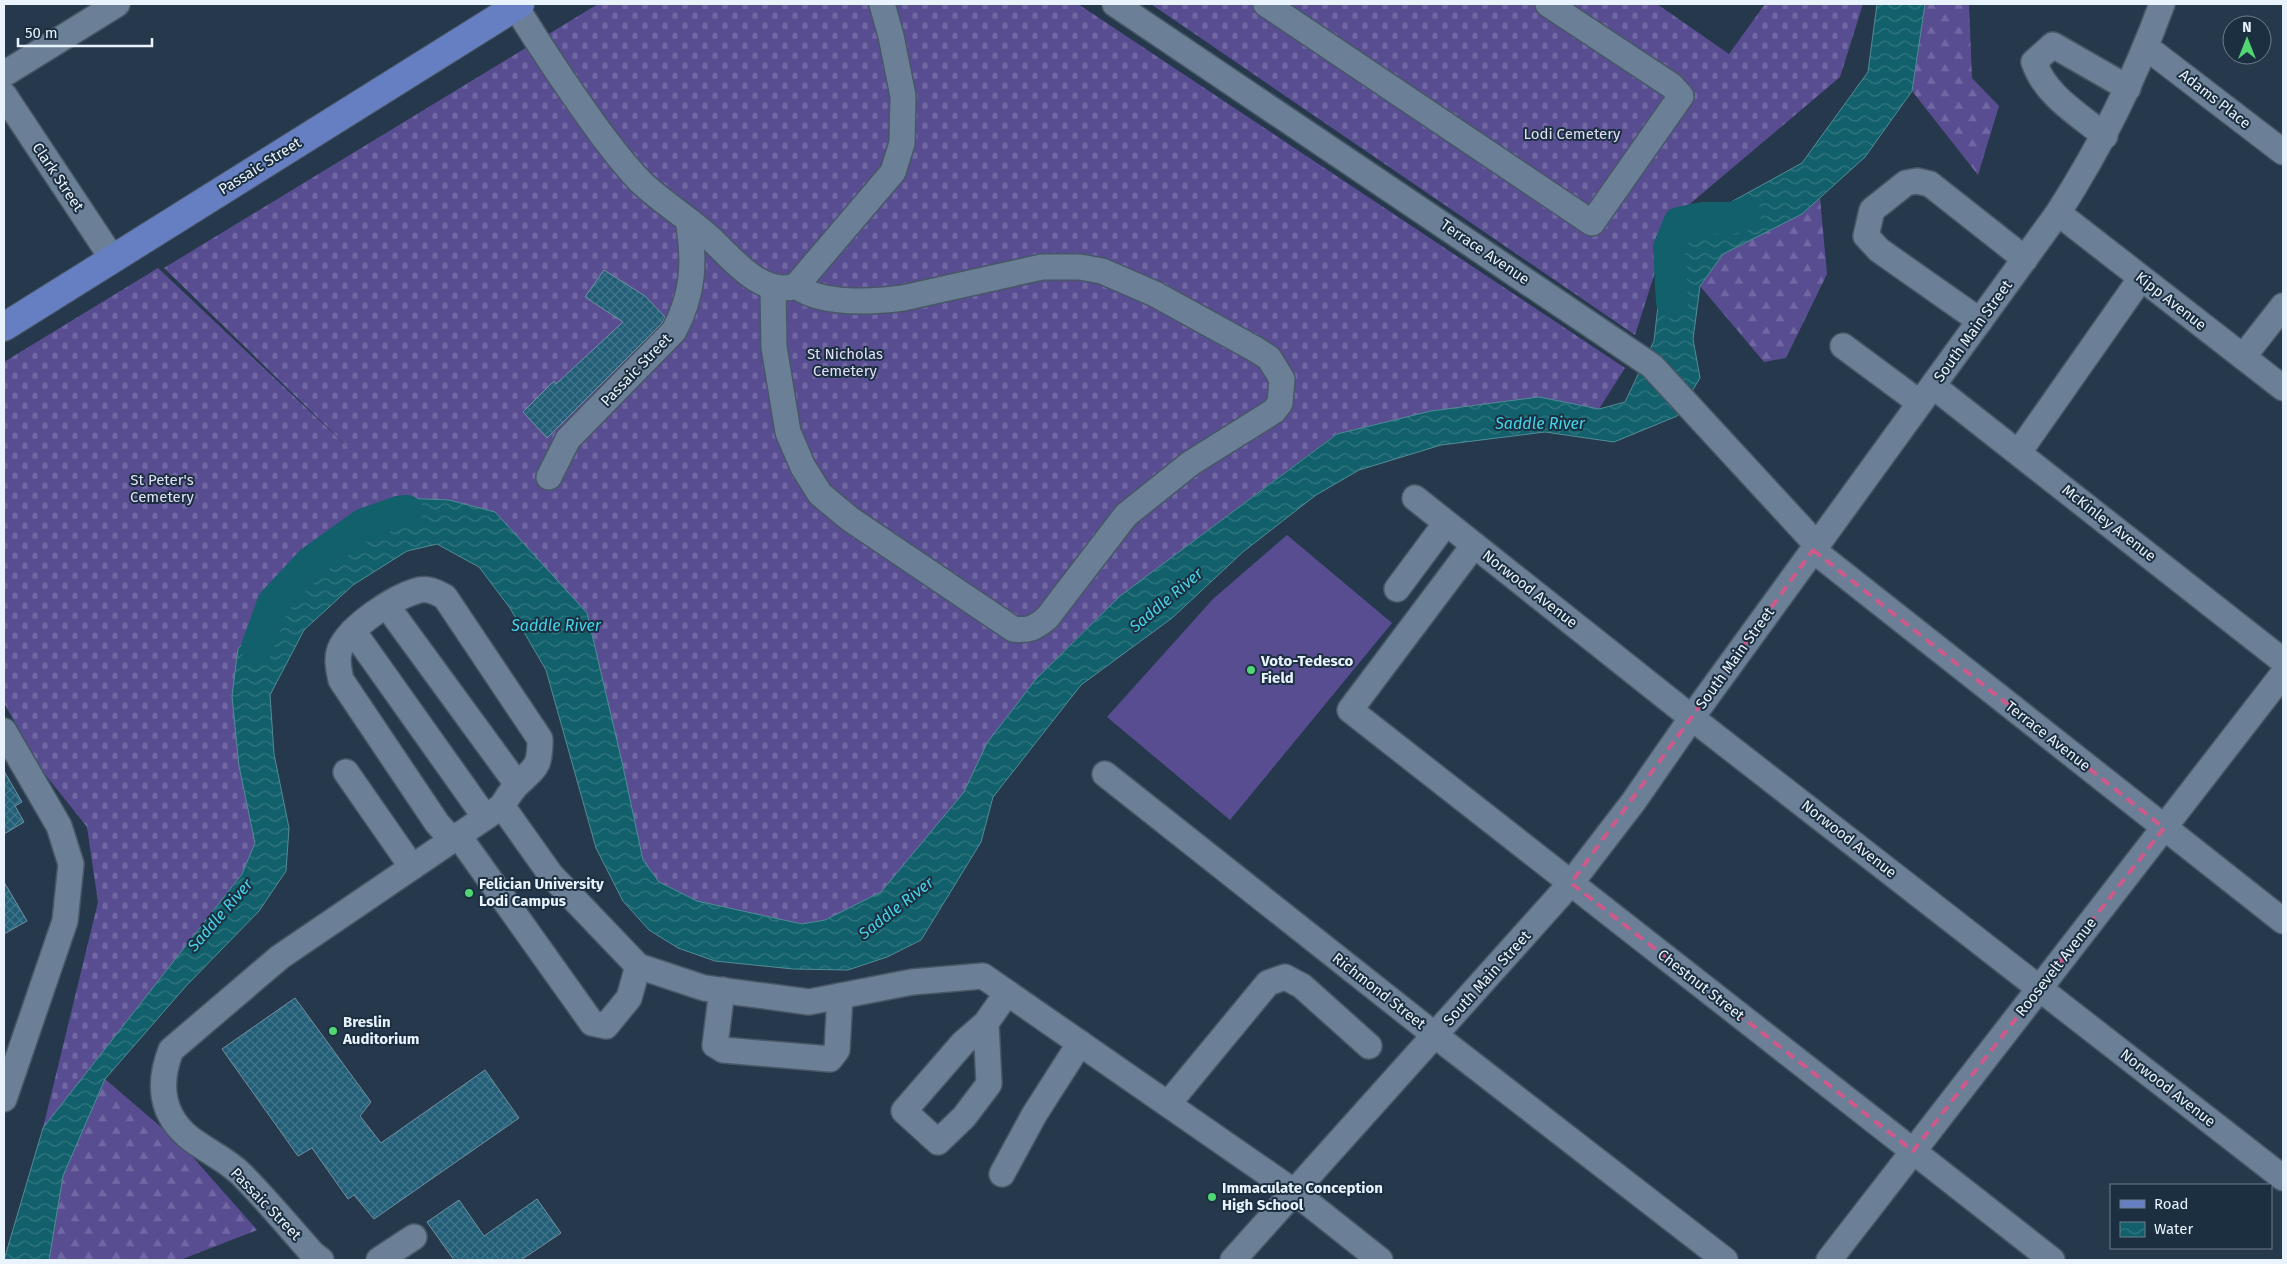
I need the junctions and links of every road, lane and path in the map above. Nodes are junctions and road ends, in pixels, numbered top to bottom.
1 (89, 4) edge
2 (117, 4) edge
3 (882, 4) edge
4 (1115, 4) edge
5 (1266, 4) edge
6 (1548, 4) edge
7 (2162, 4) edge
8 (517, 5) edge
9 (70, 33) junction
10 (2146, 47) junction
11 (4, 74) edge
12 (2128, 88) junction
13 (4, 95) edge
14 (2105, 136) junction
15 (2283, 152) edge
16 (2058, 213) junction
17 (688, 220) junction
18 (112, 258) junction
19 (2025, 259) junction
20 (2141, 278) junction
21 (785, 287) junction
22 (2283, 306) edge
23 (1980, 321) junction
24 (4, 327) edge
25 (1843, 346) dead end
26 (2243, 357) junction
27 (2283, 388) edge
28 (1927, 394) junction
29 (2019, 452) junction
30 (550, 477) dead end
31 (1416, 498) dead end
32 (1446, 523) junction
33 (1474, 545) junction
34 (1815, 548) junction
35 (1397, 589) dead end
36 (387, 606) junction
37 (353, 631) junction
38 (2283, 661) edge
39 (2283, 674) edge
40 (1692, 718) junction
41 (4, 731) edge
42 (346, 772) dead end
43 (1105, 774) dead end
44 (517, 784) junction
45 (493, 811) junction
46 (2164, 828) junction
47 (455, 837) junction
48 (412, 867) junction
49 (1571, 883) junction
50 (2283, 921) edge
51 (638, 966) junction
52 (2040, 987) junction
53 (722, 990) junction
54 (1007, 993) junction
55 (840, 996) junction
56 (986, 1023) dead end
57 (1436, 1036) junction
58 (1080, 1043) junction
59 (1369, 1046) dead end
60 (4, 1099) edge
61 (1168, 1104) junction
62 (1914, 1151) junction
63 (1002, 1174) dead end
64 (2283, 1178) edge
65 (1293, 1191) junction
66 (414, 1237) dead end
67 (321, 1260) edge
68 (380, 1260) edge
69 (1233, 1260) edge
70 (1380, 1260) edge
71 (1725, 1260) edge
72 (1829, 1260) edge
73 (2052, 1260) edge

1 - 9 street
2 - 9 street
3 - 21 street
4 - 34 street, Terrace Avenue
5 - 6 street
7 - 10 street, South Main Street
8 - 17 street
8 - 18 main road, Passaic Street
9 - 11 street
10 - 12 street, South Main Street
10 - 15 street, Adams Place
12 - 14 street, South Main Street
12 - 14 street
13 - 18 street, Clark Street
14 - 16 street, South Main Street
16 - 19 street, South Main Street
16 - 20 street, Kipp Avenue
17 - 21 street
17 - 30 street, Passaic Street
18 - 24 main road, Passaic Street
19 - 23 street, South Main Street
19 - 23 street
20 - 26 street, Kipp Avenue
20 - 29 street
21 - 21 street
22 - 26 street
23 - 28 street, South Main Street
25 - 28 street, McKinley Avenue
26 - 27 street, Kipp Avenue
28 - 29 street, McKinley Avenue
28 - 34 street, South Main Street
29 - 38 street, McKinley Avenue
31 - 32 street, Norwood Avenue
32 - 33 street, Norwood Avenue
32 - 35 street
33 - 40 street, Norwood Avenue
33 - 49 street, Chestnut Street
34 - 40 street, South Main Street
34 - 46 street, Terrace Avenue
36 - 37 street
36 - 44 street
36 - 44 street
37 - 45 street
37 - 47 street
39 - 46 street, Roosevelt Avenue
40 - 49 street, South Main Street
40 - 52 street, Norwood Avenue
41 - 60 street
42 - 48 street
43 - 57 street, Richmond Street
44 - 45 street
45 - 47 street
45 - 51 street
46 - 50 street, Terrace Avenue
46 - 52 street, Roosevelt Avenue
47 - 48 street
47 - 51 street
48 - 67 street, Passaic Street
49 - 57 street, South Main Street
49 - 62 street, Chestnut Street
51 - 53 street
52 - 62 street, Roosevelt Avenue
52 - 64 street, Norwood Avenue
53 - 55 street
53 - 55 street
54 - 55 street
54 - 56 street
54 - 58 street
57 - 65 street, South Main Street
57 - 71 street, Richmond Street
58 - 61 street
58 - 63 street
59 - 61 street
61 - 65 street
62 - 72 street, Roosevelt Avenue
62 - 73 street, Chestnut Street
65 - 69 street, South Main Street
65 - 70 street
66 - 68 street

